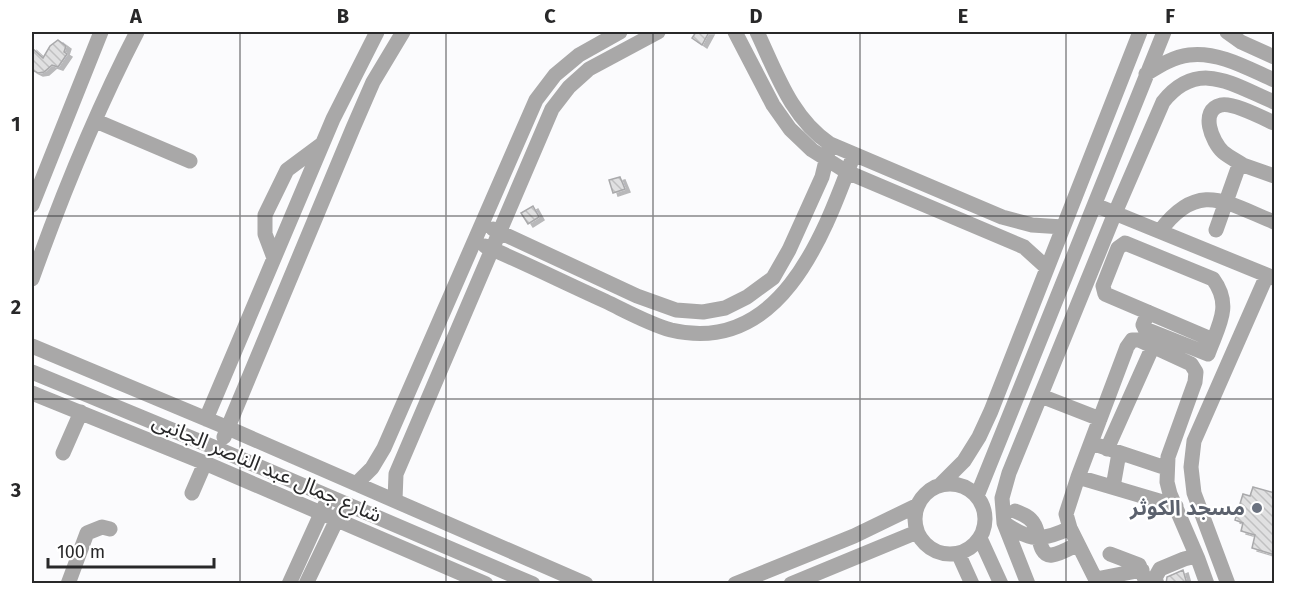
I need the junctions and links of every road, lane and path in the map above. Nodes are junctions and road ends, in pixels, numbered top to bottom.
1 (101, 32) edge
2 (137, 32) edge
3 (377, 32) edge
4 (404, 32) edge
5 (620, 32) edge
6 (658, 32) edge
7 (735, 32) edge
8 (757, 32) edge
9 (1140, 32) edge
10 (1164, 32) edge
11 (1227, 32) edge
12 (1275, 57) edge
13 (1146, 74) junction
14 (1275, 80) edge
15 (1275, 102) edge
16 (333, 118) junction
17 (96, 121) junction
18 (1275, 123) edge
19 (353, 128) junction
20 (322, 144) junction
21 (830, 144) junction
22 (854, 154) junction
23 (826, 160) junction
24 (190, 161) dead end
25 (1243, 165) junction
26 (847, 172) junction
27 (1275, 176) edge
28 (1226, 202) junction
29 (32, 205) edge
30 (1095, 205) junction
31 (1115, 213) junction
32 (1275, 222) edge
33 (482, 223) junction
34 (1063, 227) junction
35 (1216, 230) dead end
36 (1160, 231) junction
37 (499, 232) junction
38 (474, 241) junction
39 (494, 249) junction
40 (274, 258) junction
41 (1046, 267) junction
42 (1271, 276) edge
43 (32, 279) edge
44 (1148, 312) junction
45 (1156, 340) junction
46 (1213, 340) junction
47 (32, 346) edge
48 (32, 372) edge
49 (32, 393) edge
50 (1041, 396) junction
51 (93, 397) junction
52 (84, 413) junction
53 (206, 419) junction
54 (1100, 419) junction
55 (228, 428) junction
56 (1091, 443) junction
57 (218, 449) junction
58 (1113, 451) junction
59 (63, 453) dead end
60 (205, 463) junction
61 (1166, 468) junction
62 (1078, 477) junction
63 (356, 484) junction
64 (940, 485) junction
65 (1113, 487) junction
66 (192, 493) dead end
67 (977, 496) junction
68 (329, 497) junction
69 (395, 500) junction
70 (345, 504) junction
71 (918, 505) junction
72 (1176, 506) junction
73 (1015, 511) dead end
74 (321, 514) junction
75 (336, 521) junction
76 (1004, 523) junction
77 (110, 528) dead end
78 (1070, 528) junction
79 (917, 532) junction
80 (980, 538) junction
81 (1039, 538) junction
82 (1078, 544) junction
83 (958, 553) junction
84 (1110, 554) dead end
85 (1197, 559) junction
86 (1145, 577) edge
87 (1097, 581) edge
88 (486, 583) edge
89 (68, 584) edge
90 (289, 584) edge
91 (306, 584) edge
92 (533, 584) edge
93 (586, 584) edge
94 (735, 584) edge
95 (791, 584) edge
96 (972, 584) edge
97 (1001, 584) edge
98 (1028, 584) edge
99 (1157, 584) edge
100 (1207, 584) edge
101 (1228, 584) edge

1 - 29 street
2 - 17 street
3 - 16 street
4 - 19 street
5 - 33 street
6 - 37 street
7 - 23 street
8 - 21 street
9 - 34 street
10 - 13 street
11 - 12 street
13 - 14 street
13 - 30 street
15 - 31 street
16 - 19 street
16 - 20 street
17 - 24 street
17 - 43 street
18 - 25 street
19 - 55 street
20 - 40 street
20 - 40 street
21 - 22 street
21 - 23 street
22 - 26 street
22 - 34 street
23 - 26 street
23 - 37 street
25 - 27 street
25 - 28 street
26 - 39 street
26 - 41 street
28 - 32 street
28 - 35 street
28 - 36 street
30 - 31 street
30 - 67 street
31 - 36 street
31 - 50 street
33 - 37 street
33 - 38 street
34 - 41 street
36 - 42 street
37 - 39 street
38 - 39 street
38 - 63 street
39 - 69 street
40 - 53 street
41 - 64 street
42 - 101 street
44 - 45 street
44 - 46 street
44 - 46 street
45 - 46 street
45 - 54 street
45 - 58 street
45 - 61 street
47 - 53 street
48 - 51 street
49 - 52 street, شارع جمال عبد الناصر الجانبى
50 - 54 street
50 - 76 street
51 - 52 street
51 - 57 street
52 - 59 street
52 - 60 street, شارع جمال عبد الناصر الجانبى
53 - 55 street
54 - 56 street
55 - 57 street
55 - 63 street
56 - 58 street
56 - 62 street
57 - 68 street
58 - 61 street
58 - 65 street
60 - 66 street
60 - 74 street, شارع جمال عبد الناصر الجانبى
61 - 72 street
62 - 65 street
62 - 78 street
63 - 69 street
64 - 67 street
64 - 71 street
65 - 72 street
67 - 80 street
68 - 70 street
68 - 74 street
69 - 93 street
70 - 75 street
70 - 92 street
71 - 79 street
71 - 94 street
72 - 85 street
73 - 81 street
74 - 75 street, شارع جمال عبد الناصر الجانبى
74 - 90 street
75 - 88 street, شارع جمال عبد الناصر الجانبى
75 - 91 street
76 - 81 street
76 - 98 street
77 - 89 street
78 - 81 street
78 - 82 street
79 - 83 street
79 - 95 street
80 - 83 street
80 - 97 street
81 - 82 street
82 - 87 street
83 - 96 street
84 - 86 street
85 - 99 street
85 - 100 street
86 - 87 street

